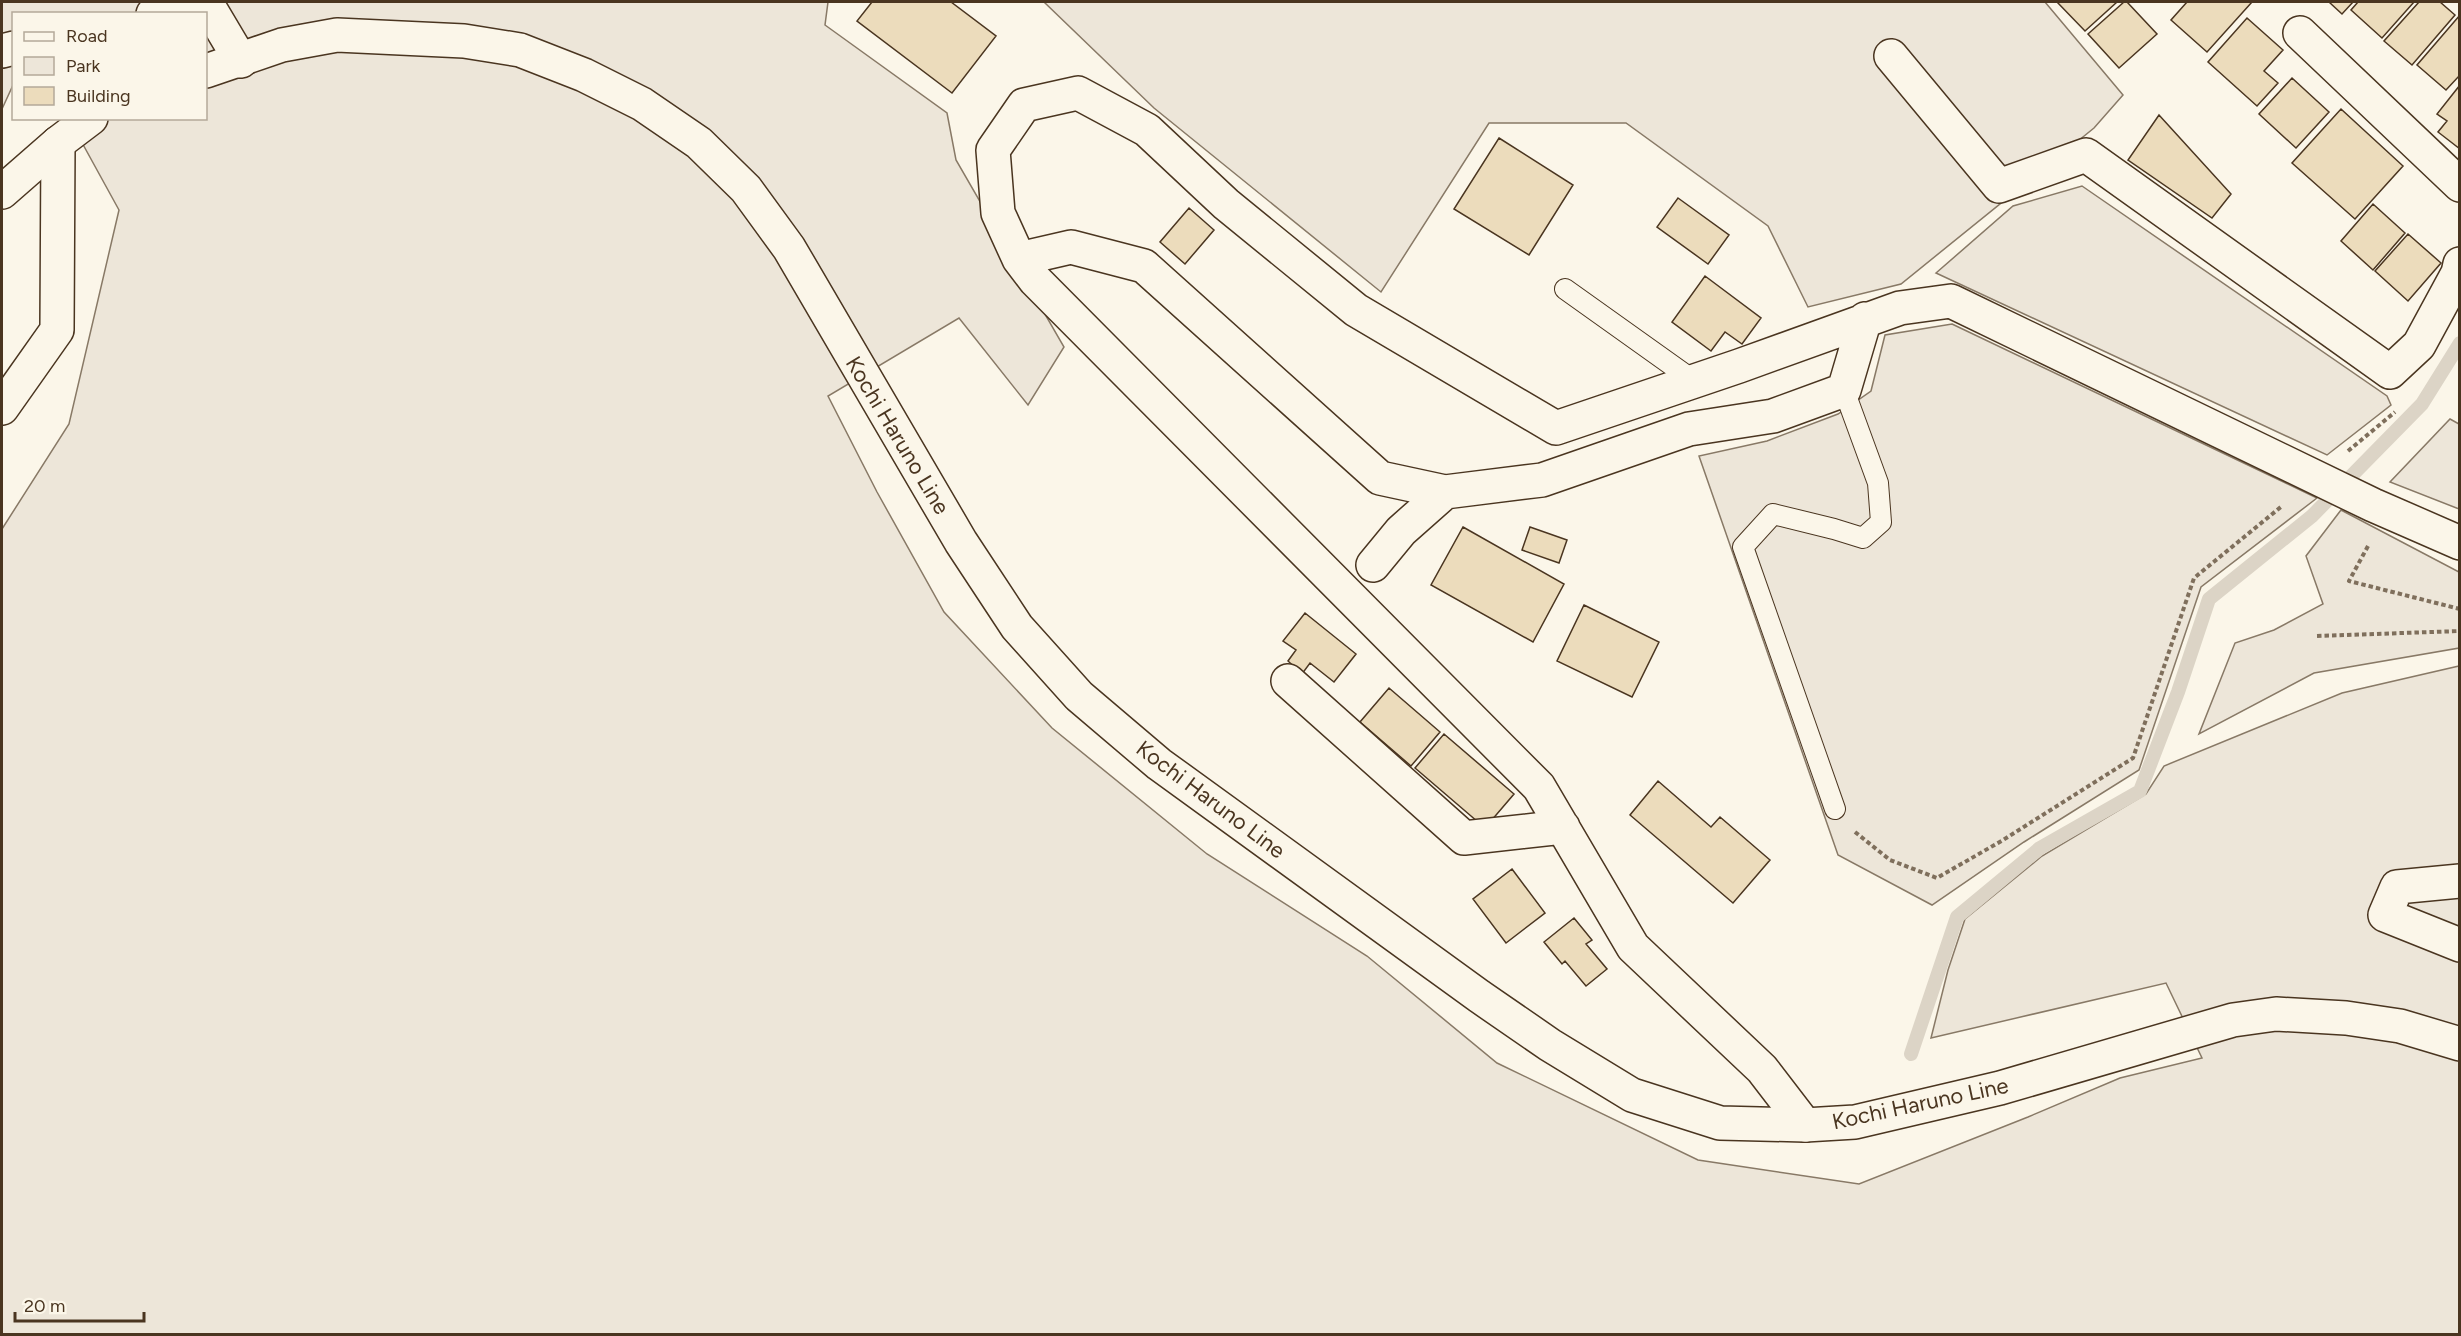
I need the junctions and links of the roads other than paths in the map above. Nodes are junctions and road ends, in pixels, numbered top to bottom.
1 (201, 2) edge
2 (206, 2) edge
3 (161, 12) edge
4 (2300, 33) dead end
5 (1892, 56) dead end
6 (241, 61) junction
7 (207, 71) edge
8 (88, 120) edge
9 (58, 143) junction
10 (2460, 185) edge
11 (2, 192) edge
12 (1019, 259) junction
13 (2460, 264) edge
14 (1565, 289) dead end
15 (1865, 319) junction
16 (1694, 381) junction
17 (1844, 390) junction
18 (2, 408) edge
19 (1445, 492) junction
20 (2460, 543) edge
21 (1373, 566) dead end
22 (1288, 681) dead end
23 (1835, 809) road end
24 (1563, 827) junction
25 (2460, 881) edge
26 (2460, 945) edge
27 (2460, 1044) edge
28 (1805, 1125) junction

1 - 3 street
2 - 6 street
4 - 10 street
5 - 13 street
6 - 7 street, Kochi Haruno Line
6 - 28 street, Kochi Haruno Line
8 - 9 street
9 - 11 street
9 - 18 street
12 - 16 street
12 - 19 street
12 - 24 street
14 - 16 lane
15 - 16 street
15 - 17 street
15 - 20 street
17 - 19 street
17 - 23 lane
19 - 21 street
22 - 24 street
24 - 28 street
25 - 26 street
27 - 28 street, Kochi Haruno Line

